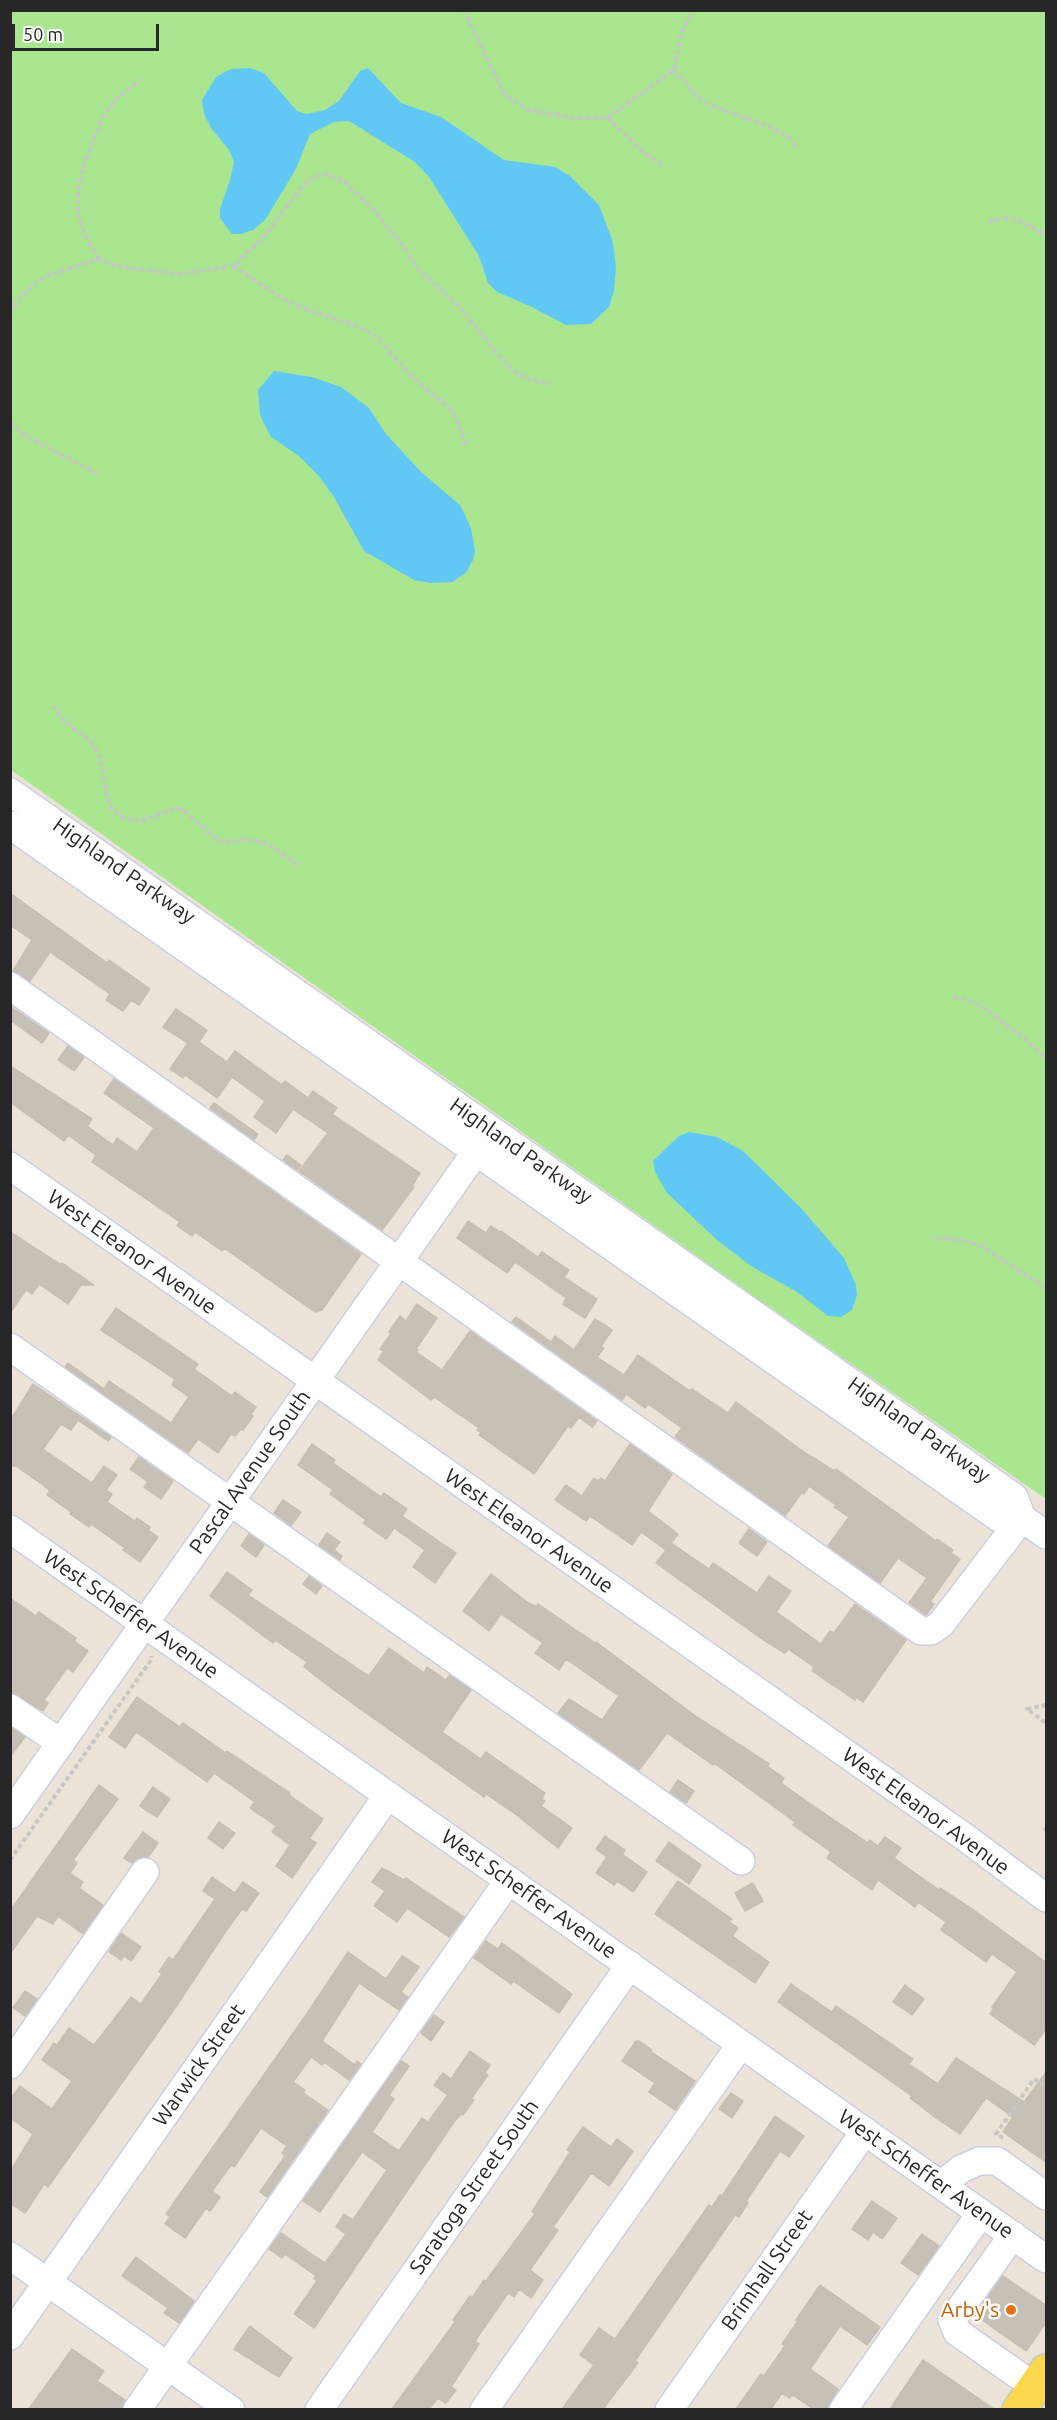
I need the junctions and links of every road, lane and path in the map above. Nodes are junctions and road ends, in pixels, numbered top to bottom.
1 (464, 10) edge
2 (693, 10) edge
3 (674, 70) junction
4 (141, 79) dead end
5 (607, 118) junction
6 (798, 149) dead end
7 (665, 167) dead end
8 (989, 221) dead end
9 (1047, 236) edge
10 (99, 259) junction
11 (233, 266) junction
12 (10, 313) edge
13 (551, 384) dead end
14 (10, 423) edge
15 (466, 447) dead end
16 (98, 474) dead end
17 (53, 706) dead end
18 (10, 792) edge
19 (10, 825) edge
20 (299, 866) dead end
21 (10, 986) edge
22 (954, 997) dead end
23 (1047, 1059) edge
24 (483, 1140) junction
25 (10, 1166) edge
26 (935, 1238) dead end
27 (399, 1260) junction
28 (1047, 1288) edge
29 (10, 1347) edge
30 (315, 1381) junction
31 (230, 1502) junction
32 (1022, 1518) junction
33 (10, 1529) edge
34 (1047, 1535) edge
35 (145, 1623) junction
36 (151, 1655) dead end
37 (1047, 1705) edge
38 (10, 1708) edge
39 (1047, 1723) edge
40 (61, 1743) junction
41 (388, 1795) junction
42 (10, 1815) edge
43 (10, 1860) edge
44 (741, 1861) dead end
45 (145, 1872) dead end
46 (509, 1880) junction
47 (1047, 1898) edge
48 (630, 1965) junction
49 (741, 2044) junction
50 (10, 2064) edge
51 (1047, 2086) edge
52 (865, 2131) junction
53 (1004, 2139) dead end
54 (941, 2185) junction
55 (1047, 2196) edge
56 (981, 2213) junction
57 (1013, 2235) junction
58 (10, 2256) edge
59 (1047, 2259) edge
60 (48, 2283) junction
61 (10, 2336) edge
62 (169, 2365) junction
63 (1034, 2389) edge
64 (138, 2409) edge
65 (231, 2409) edge
66 (318, 2409) edge
67 (484, 2409) edge
68 (669, 2409) edge
69 (843, 2409) edge

1 - 5 path
2 - 3 path
3 - 5 path
3 - 6 path
4 - 10 path
5 - 7 path
8 - 9 path
10 - 11 path
10 - 12 path
11 - 13 path
11 - 15 path
14 - 16 path
17 - 20 path
18 - 24 street, Highland Parkway
19 - 24 street, Highland Parkway
21 - 27 street
22 - 23 path
24 - 27 street, Pascal Avenue South
24 - 32 street, Highland Parkway
25 - 30 street, West Eleanor Avenue
26 - 28 path
27 - 30 street, Pascal Avenue South
27 - 32 street
29 - 31 street
30 - 31 street, Pascal Avenue South
30 - 47 street, West Eleanor Avenue
31 - 35 street, Pascal Avenue South
31 - 44 street
32 - 34 street, Highland Parkway
33 - 35 street, West Scheffer Avenue
35 - 40 street, Pascal Avenue South
35 - 41 street, West Scheffer Avenue
36 - 43 path
37 - 39 path
38 - 40 street
40 - 42 street, Pascal Avenue South
41 - 46 street, West Scheffer Avenue
41 - 60 street, Warwick Street
45 - 50 street
46 - 48 street, West Scheffer Avenue
46 - 62 street
48 - 49 street, West Scheffer Avenue
48 - 66 street, Saratoga Street South
49 - 52 street, West Scheffer Avenue
49 - 67 street
51 - 53 path
52 - 54 street, West Scheffer Avenue
52 - 68 street, Brimhall Street
54 - 55 street
54 - 56 street, West Scheffer Avenue
56 - 57 street, West Scheffer Avenue
56 - 69 street
57 - 59 street, West Scheffer Avenue
57 - 63 street
58 - 60 street
60 - 61 street, Warwick Street
60 - 62 street
62 - 64 street
62 - 65 street

